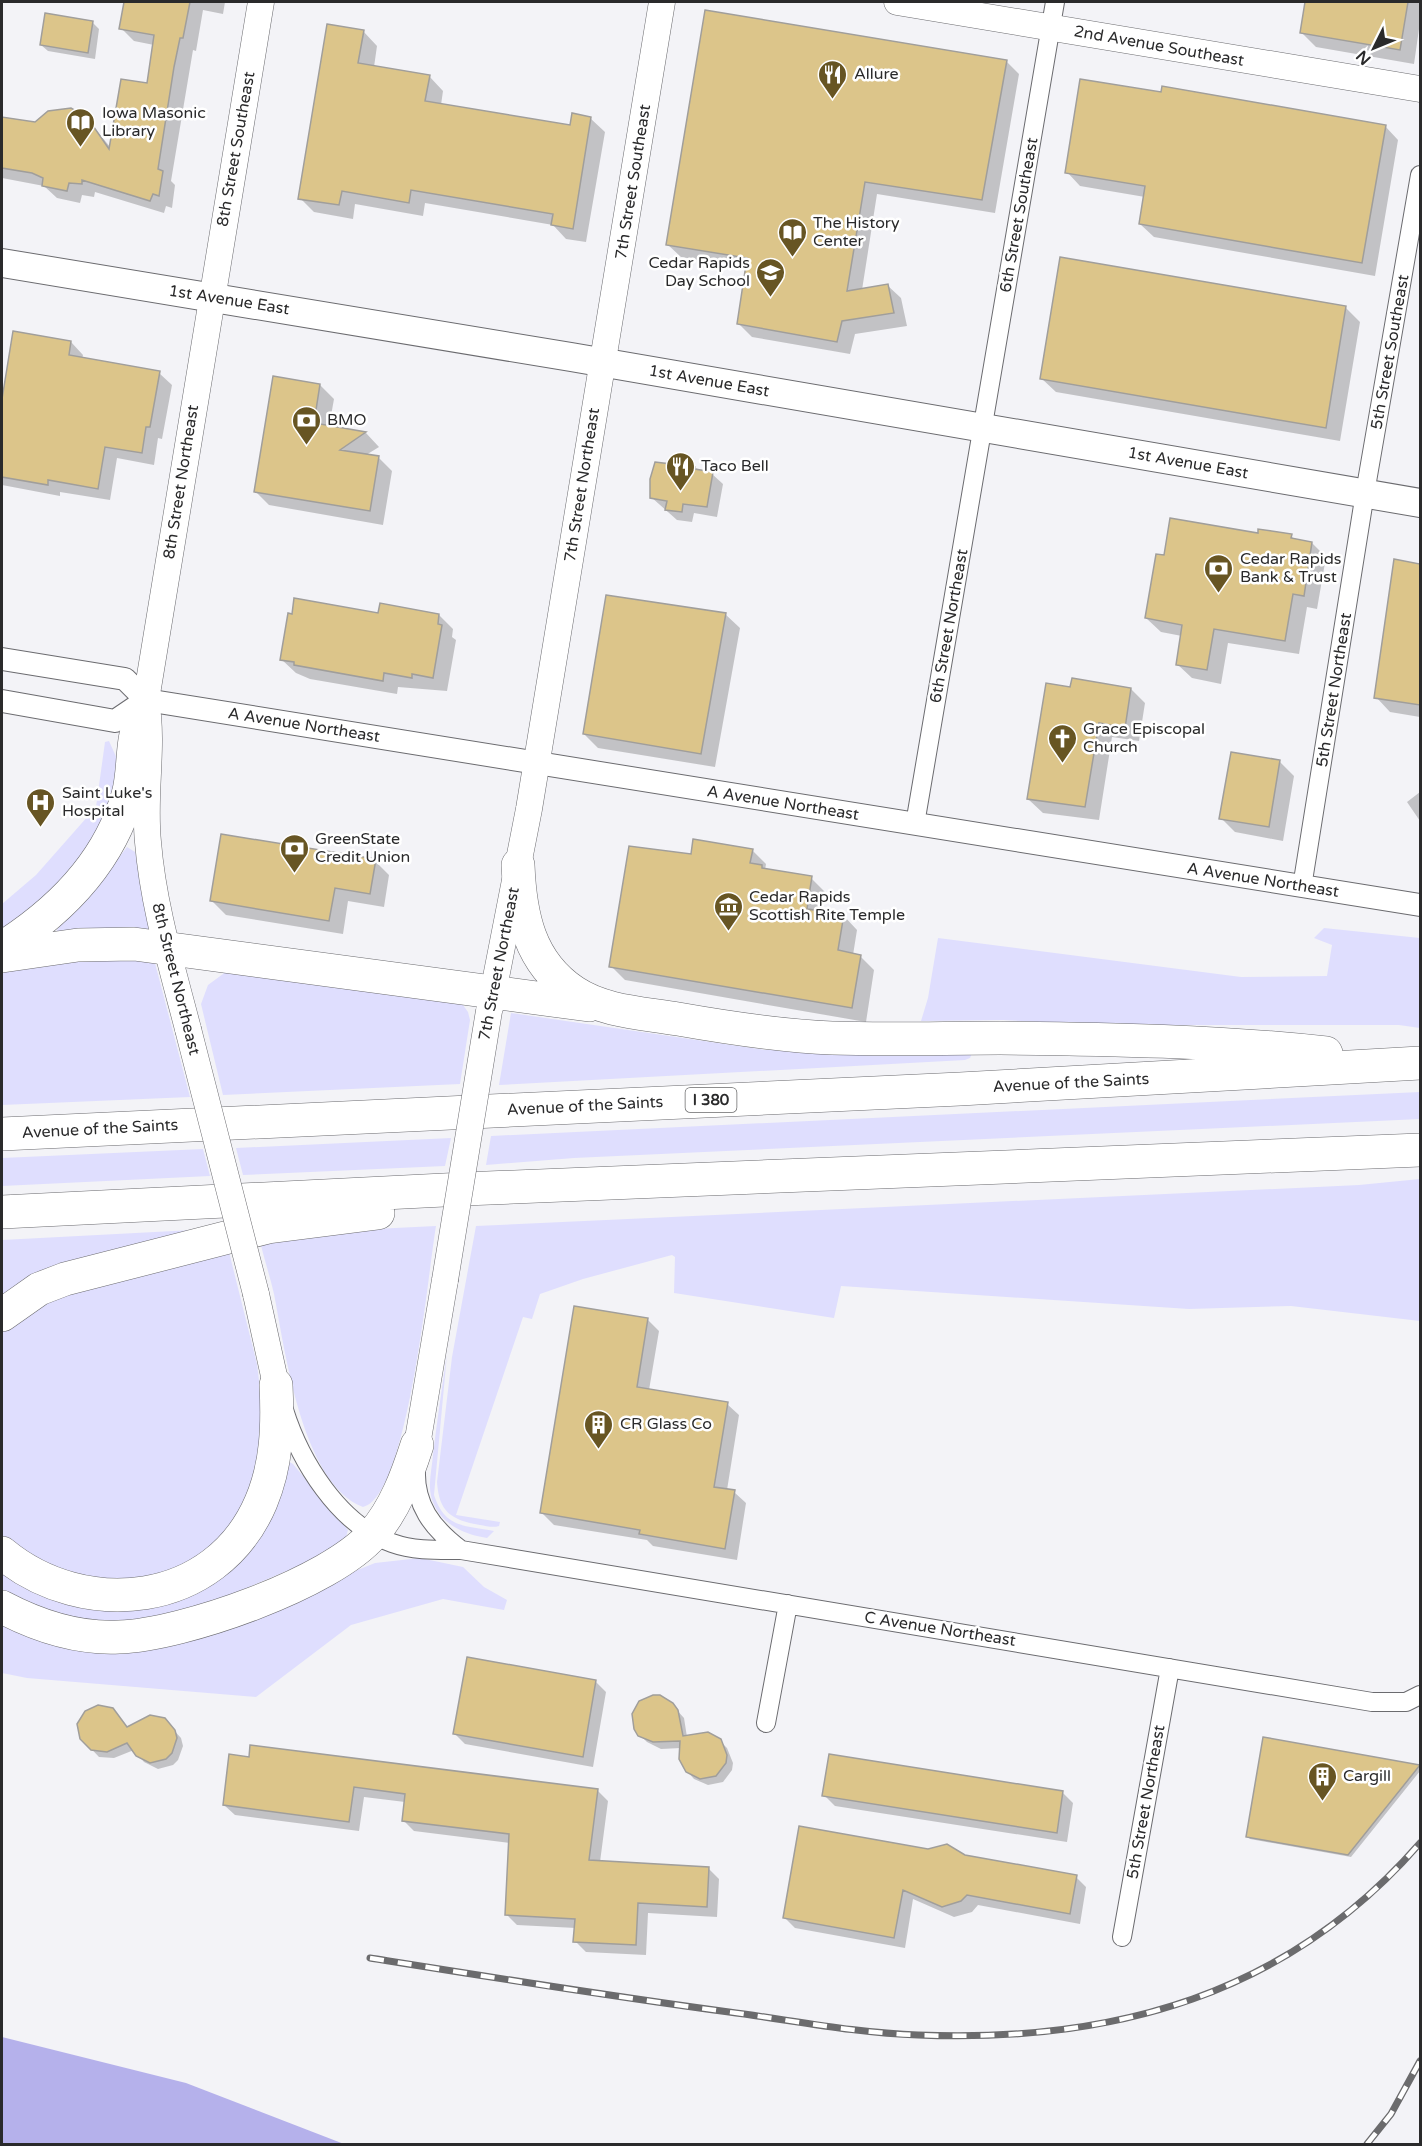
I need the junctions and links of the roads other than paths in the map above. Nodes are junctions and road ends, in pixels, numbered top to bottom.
1 (261, 2) edge
2 (662, 2) edge
3 (897, 2) edge
4 (1055, 2) edge
5 (1051, 27) junction
6 (1420, 89) edge
7 (1420, 175) edge
8 (2, 263) edge
9 (211, 297) junction
10 (602, 362) junction
11 (983, 428) junction
12 (1365, 493) junction
13 (1419, 502) edge
14 (2, 659) edge
15 (146, 700) junction
16 (2, 701) edge
17 (536, 763) junction
18 (915, 824) junction
19 (518, 865) junction
20 (1302, 887) junction
21 (1420, 905) edge
22 (2, 948) edge
23 (168, 949) junction
24 (2, 956) edge
25 (491, 1002) junction
26 (612, 1008) junction
27 (1420, 1063) edge
28 (2, 1134) edge
29 (1420, 1150) edge
30 (600, 1183) junction
31 (2, 1212) edge
32 (2, 1315) edge
33 (276, 1385) junction
34 (417, 1445) junction
35 (373, 1534) junction
36 (462, 1550) junction
37 (2, 1553) edge
38 (788, 1604) junction
39 (2, 1607) edge
40 (1170, 1668) junction
41 (1420, 1696) edge
42 (766, 1723) dead end
43 (1122, 1937) dead end

1 - 9 main road, 8th Street Southeast
2 - 10 main road, 7th Street Southeast
3 - 5 main road, 2nd Avenue Southeast
4 - 5 street, 6th Street Southeast
5 - 6 main road, 2nd Avenue Southeast
5 - 11 street, 6th Street Southeast
7 - 12 street, 5th Street Southeast
8 - 9 main road, 1st Avenue East
9 - 10 main road, 1st Avenue East
9 - 15 main road, 8th Street Northeast
10 - 11 main road, 1st Avenue East
10 - 17 main road, 7th Street Northeast
11 - 12 main road, 1st Avenue East
11 - 18 street, 6th Street Northeast
12 - 13 main road, 1st Avenue East
12 - 20 street, 5th Street Northeast
14 - 15 street
15 - 16 street
15 - 17 street, A Avenue Northeast
15 - 22 highway
15 - 23 main road, 8th Street Northeast
17 - 18 street, A Avenue Northeast
17 - 19 main road, 7th Street Northeast
18 - 20 street, A Avenue Northeast
19 - 25 main road, 7th Street Northeast
19 - 26 highway
20 - 21 street, A Avenue Northeast
23 - 24 highway
23 - 25 highway
23 - 33 main road, 8th Street Northeast, bridge
25 - 26 highway
25 - 34 main road, 7th Street Northeast, bridge
26 - 27 highway
27 - 28 highway, Avenue of the Saints / I 380
29 - 30 highway
30 - 31 highway
30 - 32 highway
33 - 35 street, 8th Street Northeast
33 - 37 highway
34 - 35 highway
34 - 36 street, 7th Street Northeast
35 - 36 street, 8th Street Northeast
35 - 39 highway
36 - 38 street, C Avenue Northeast
38 - 40 street, C Avenue Northeast
38 - 42 street
40 - 41 street, C Avenue Northeast
40 - 43 street, 5th Street Northeast

